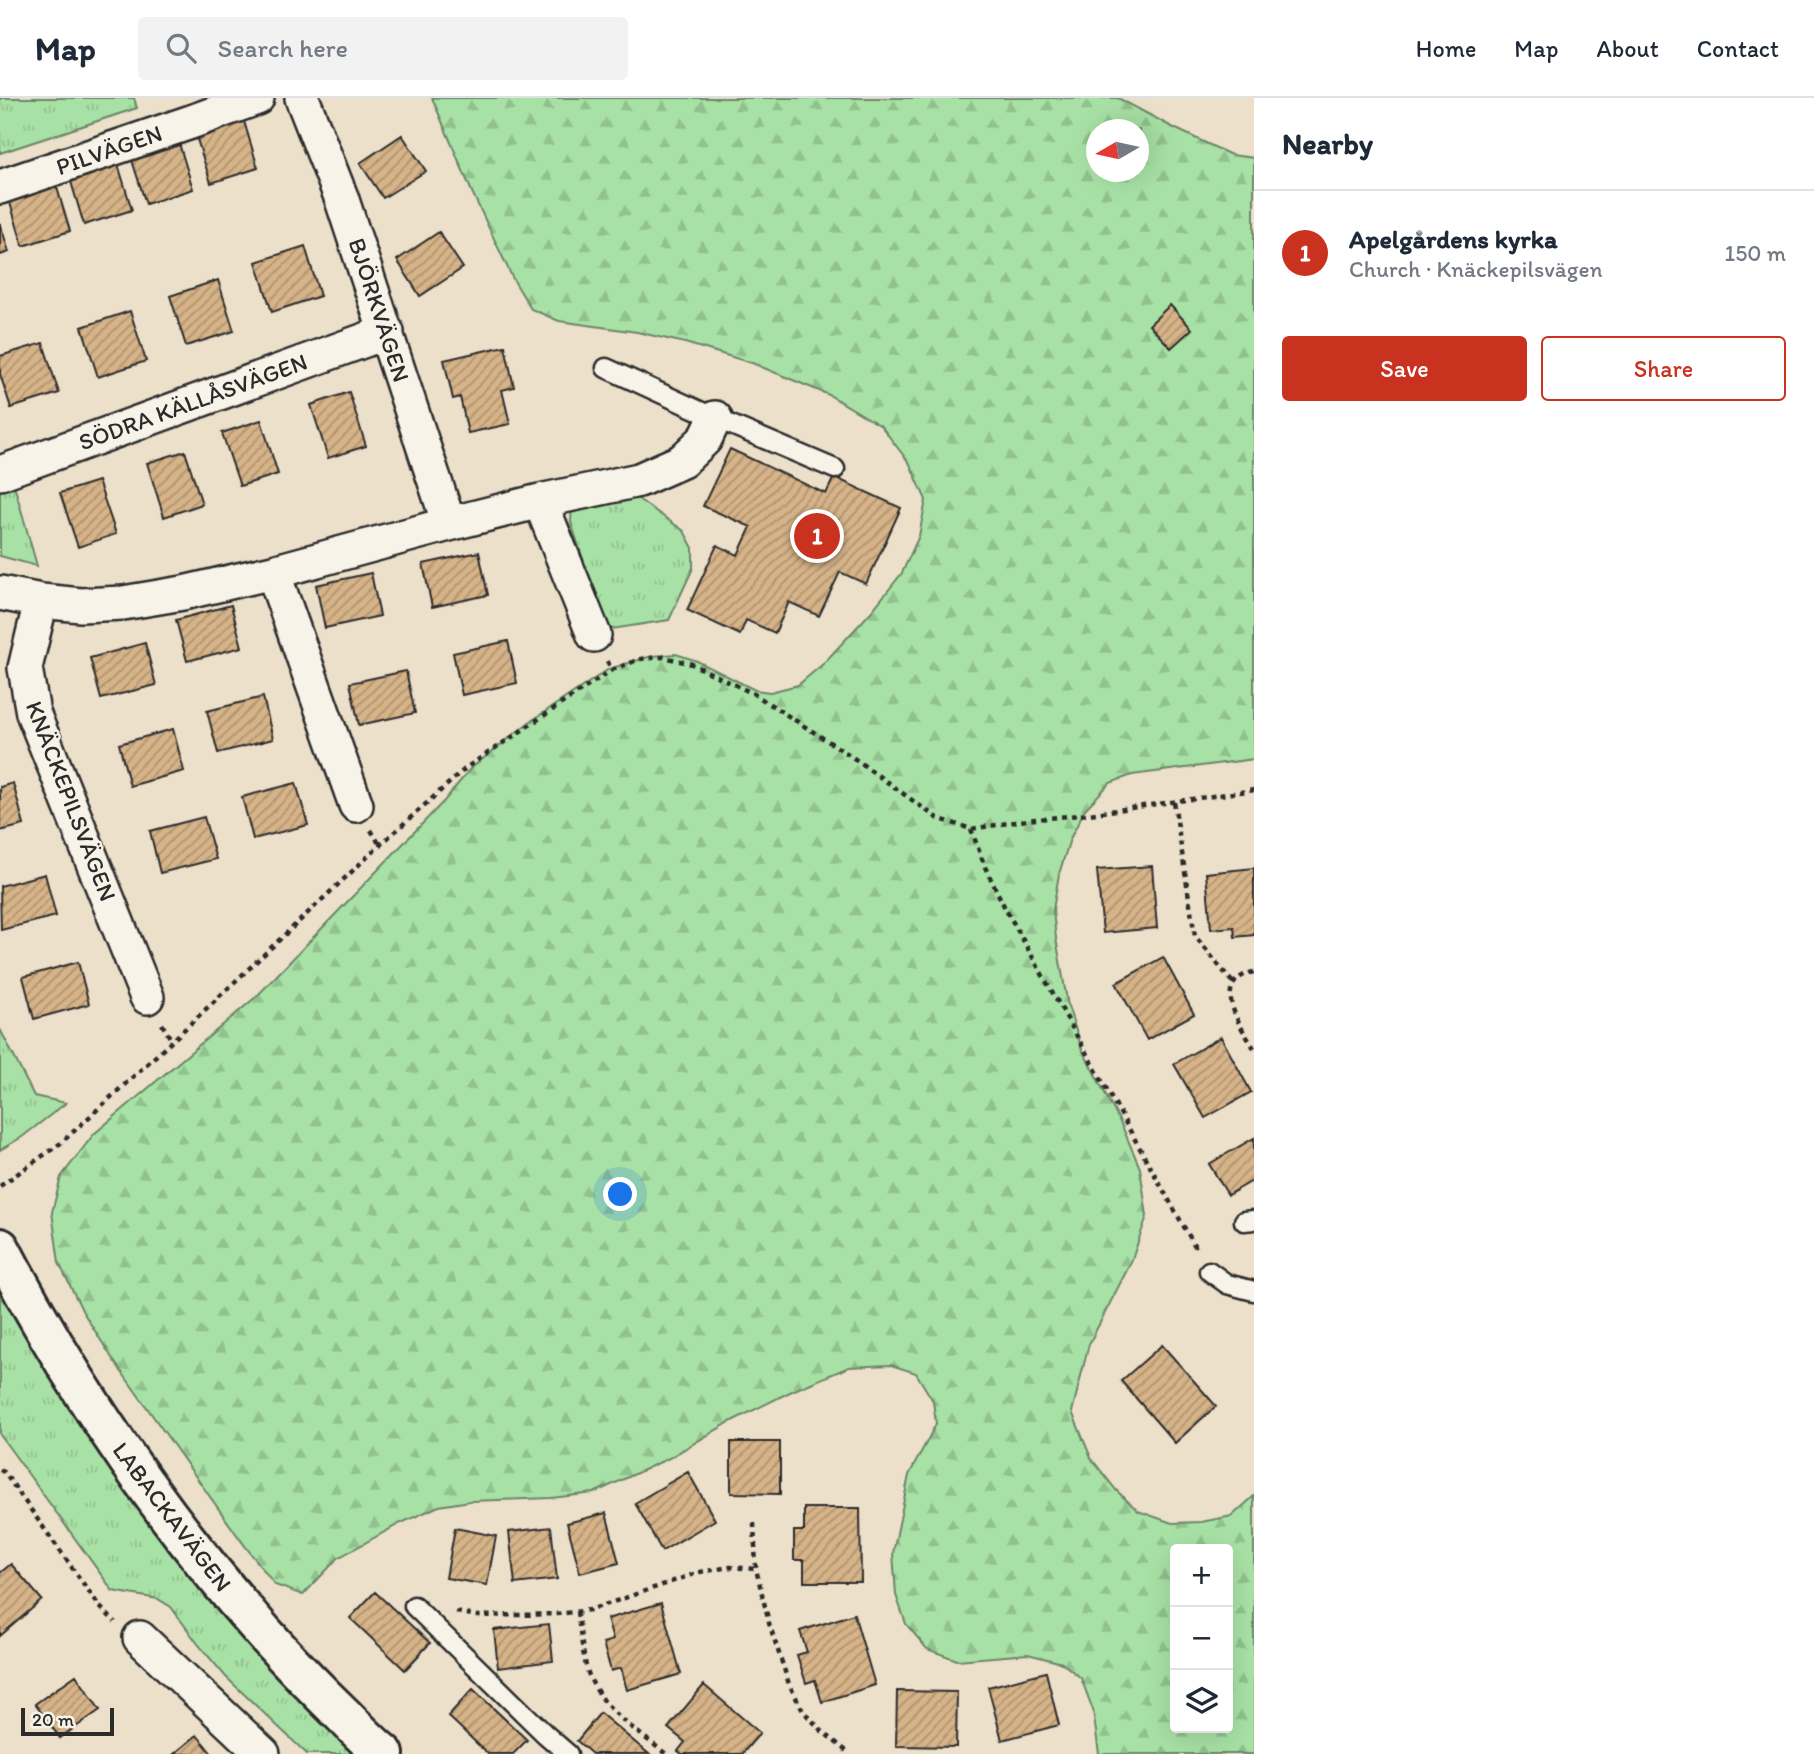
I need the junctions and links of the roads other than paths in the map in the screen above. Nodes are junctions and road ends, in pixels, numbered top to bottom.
1 (257, 98) edge
2 (302, 98) edge
3 (0, 187) edge
4 (387, 332) junction
5 (606, 368) dead end
6 (715, 418) junction
7 (835, 469) dead end
8 (0, 473) edge
9 (540, 502) junction
10 (449, 524) junction
11 (273, 572) junction
12 (0, 593) edge
13 (41, 601) junction
14 (594, 635) road end
15 (356, 805) dead end
16 (147, 997) dead end
17 (0, 1248) edge
18 (1209, 1271) road end
19 (1254, 1291) edge
20 (414, 1605) road end
21 (140, 1638) road end
22 (263, 1754) edge
23 (384, 1754) edge
24 (568, 1754) edge

1 - 3 street, PILVÄGEN
2 - 4 street, BJÖRKVÄGEN
4 - 8 street, SÖDRA KÄLLÅSVÄGEN
4 - 10 street, BJÖRKVÄGEN
5 - 6 lane
6 - 7 lane
6 - 9 street
9 - 10 street
9 - 14 street
10 - 11 street
11 - 13 street
11 - 15 street
12 - 13 street
13 - 16 street, KNÄCKEPILSVÄGEN
17 - 23 street, LABACKAVÄGEN
18 - 19 lane
20 - 24 lane
21 - 22 street

